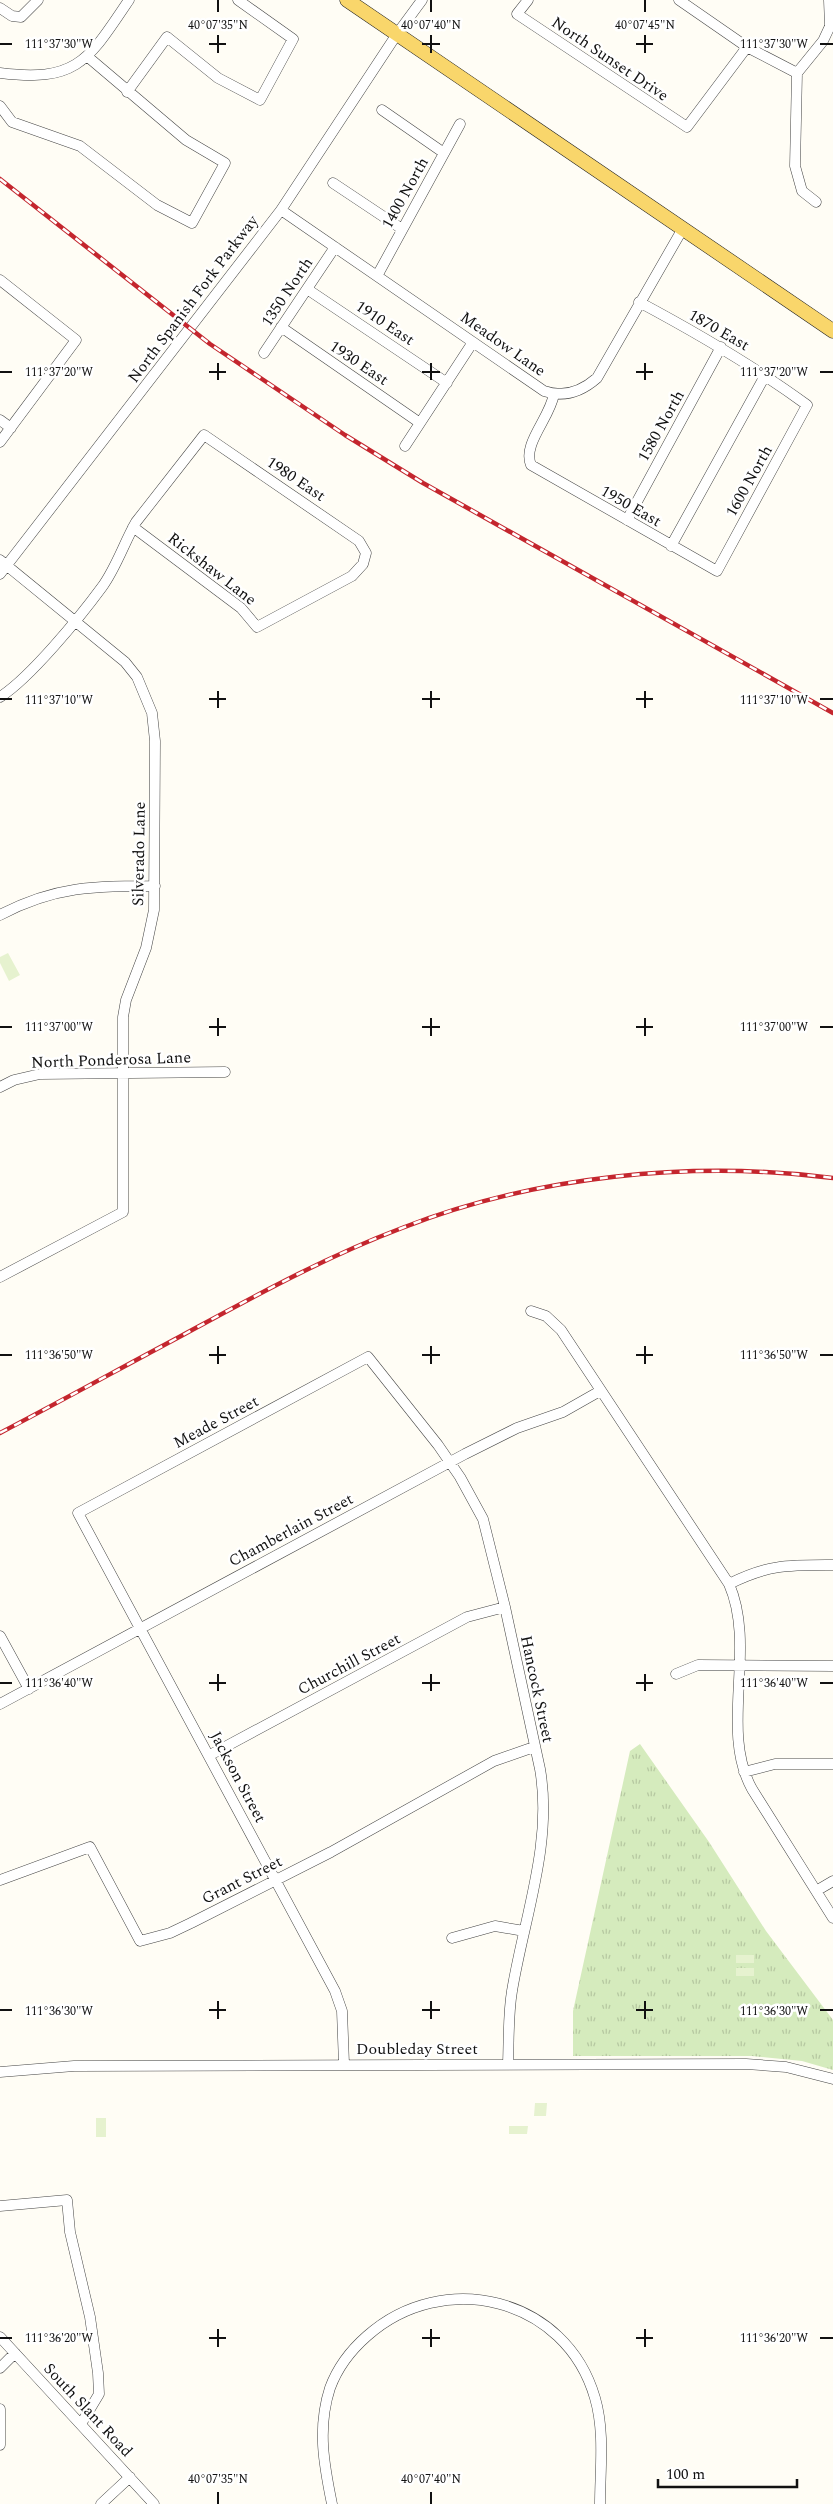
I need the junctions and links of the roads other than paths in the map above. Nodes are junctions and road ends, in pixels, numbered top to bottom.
1 (38, 0) edge
2 (129, 0) edge
3 (238, 0) edge
4 (347, 0) edge
5 (422, 0) edge
6 (528, 0) edge
7 (679, 0) edge
8 (829, 0) edge
9 (0, 8) edge
10 (397, 34) junction
11 (747, 47) junction
12 (88, 57) junction
13 (0, 73) edge
14 (797, 73) junction
15 (127, 92) junction
16 (0, 106) edge
17 (382, 110) dead end
18 (460, 124) dead end
19 (444, 153) junction
20 (333, 183) dead end
21 (816, 202) dead end
22 (281, 210) junction
23 (402, 229) junction
24 (682, 230) junction
25 (335, 247) junction
26 (377, 276) junction
27 (0, 280) edge
28 (307, 289) junction
29 (639, 302) junction
30 (281, 327) junction
31 (833, 331) edge
32 (473, 342) junction
33 (721, 347) junction
34 (264, 353) dead end
35 (766, 374) junction
36 (447, 382) junction
37 (554, 394) junction
38 (807, 405) joint
39 (0, 420) edge
40 (420, 423) junction
41 (11, 428) junction
42 (0, 442) edge
43 (405, 446) dead end
44 (627, 520) junction
45 (133, 527) junction
46 (672, 546) junction
47 (366, 553) joint
48 (2, 566) edge
49 (716, 571) joint
50 (75, 620) junction
51 (0, 698) edge
52 (155, 886) junction
53 (0, 915) edge
54 (226, 1072) dead end
55 (122, 1073) junction
56 (0, 1087) edge
57 (0, 1277) edge
58 (531, 1311) dead end
59 (368, 1357) joint
60 (600, 1391) junction
61 (450, 1462) junction
62 (78, 1513) joint
63 (833, 1565) edge
64 (728, 1584) junction
65 (505, 1607) junction
66 (140, 1628) junction
67 (0, 1636) edge
68 (739, 1666) junction
69 (833, 1666) edge
70 (676, 1674) dead end
71 (29, 1689) junction
72 (0, 1704) edge
73 (534, 1747) junction
74 (210, 1755) junction
75 (833, 1764) edge
76 (744, 1772) junction
77 (275, 1879) junction
78 (0, 1880) edge
79 (833, 1881) edge
80 (816, 1892) junction
81 (833, 1918) edge
82 (524, 1931) junction
83 (452, 1938) dead end
84 (508, 2063) junction
85 (344, 2064) junction
86 (0, 2072) edge
87 (833, 2079) edge
88 (0, 2206) edge
89 (0, 2337) edge
90 (15, 2353) junction
91 (0, 2368) edge
92 (0, 2409) edge
93 (81, 2424) junction
94 (0, 2446) edge
95 (130, 2477) junction
96 (101, 2504) edge
97 (154, 2504) edge
98 (332, 2504) edge
99 (600, 2504) edge

1 - 9 street
2 - 12 street
3 - 15 street
4 - 10 main road
5 - 10 street, North Spanish Fork Parkway
6 - 11 street, North Sunset Drive
7 - 11 street
8 - 14 street
10 - 22 street, North Spanish Fork Parkway
10 - 24 main road
11 - 14 street
12 - 13 street
12 - 15 street
14 - 21 street
15 - 16 street
17 - 19 street
18 - 19 street, 1400 North
19 - 23 street, 1400 North
20 - 23 street
22 - 25 street, Meadow Lane
22 - 48 street, North Spanish Fork Parkway
23 - 26 street, 1400 North
24 - 29 street, Meadow Lane
24 - 31 main road
25 - 26 street, Meadow Lane
25 - 28 street, 1350 North
26 - 32 street, Meadow Lane
27 - 41 street
28 - 30 street, 1350 North
28 - 36 street, 1910 East
29 - 33 street, 1870 East
29 - 37 street, Meadow Lane
30 - 34 street, 1350 North
30 - 40 street, 1930 East
32 - 36 street
32 - 37 street, Meadow Lane
33 - 35 street, 1870 East
33 - 44 street, 1580 North
35 - 38 street, 1870 East
35 - 46 street
36 - 40 street
37 - 44 street, 1950 East
38 - 49 street, 1600 North
39 - 41 street
40 - 43 street
41 - 42 street
44 - 46 street, 1950 East
45 - 47 street, Rickshaw Lane
45 - 47 street, 1980 East
45 - 50 street
46 - 49 street, 1950 East
48 - 50 street, Silverado Lane
50 - 51 street
50 - 52 street, Silverado Lane
52 - 53 street
52 - 55 street, Silverado Lane
54 - 55 street, North Ponderosa Lane
55 - 56 street, North Ponderosa Lane
55 - 57 street, Silverado Lane
58 - 60 street
59 - 61 street, Hancock Street
59 - 62 street, Meade Street
60 - 61 street, Chamberlain Street
60 - 64 street
61 - 65 street, Hancock Street
61 - 66 street, Chamberlain Street
62 - 66 street, Jackson Street
63 - 64 street
64 - 68 street
65 - 73 street, Hancock Street
65 - 74 street, Churchill Street
66 - 71 street, Chamberlain Street
66 - 74 street, Jackson Street
67 - 71 street
68 - 69 street
68 - 70 street
68 - 76 street
71 - 72 street, Chamberlain Street
73 - 77 street, Grant Street
73 - 82 street, Hancock Street
74 - 77 street, Jackson Street
75 - 76 street
76 - 80 street
77 - 78 street, Grant Street
77 - 85 street, Jackson Street
79 - 80 street
80 - 81 street
82 - 83 street
82 - 84 street, Hancock Street
84 - 85 street, Doubleday Street
84 - 87 street, Doubleday Street
85 - 86 street, Doubleday Street
88 - 93 street
89 - 90 street, South Slant Road
90 - 91 street
90 - 93 street, South Slant Road
92 - 94 street
93 - 95 street, South Slant Road
95 - 96 street
95 - 97 street, South Slant Road
98 - 99 street

